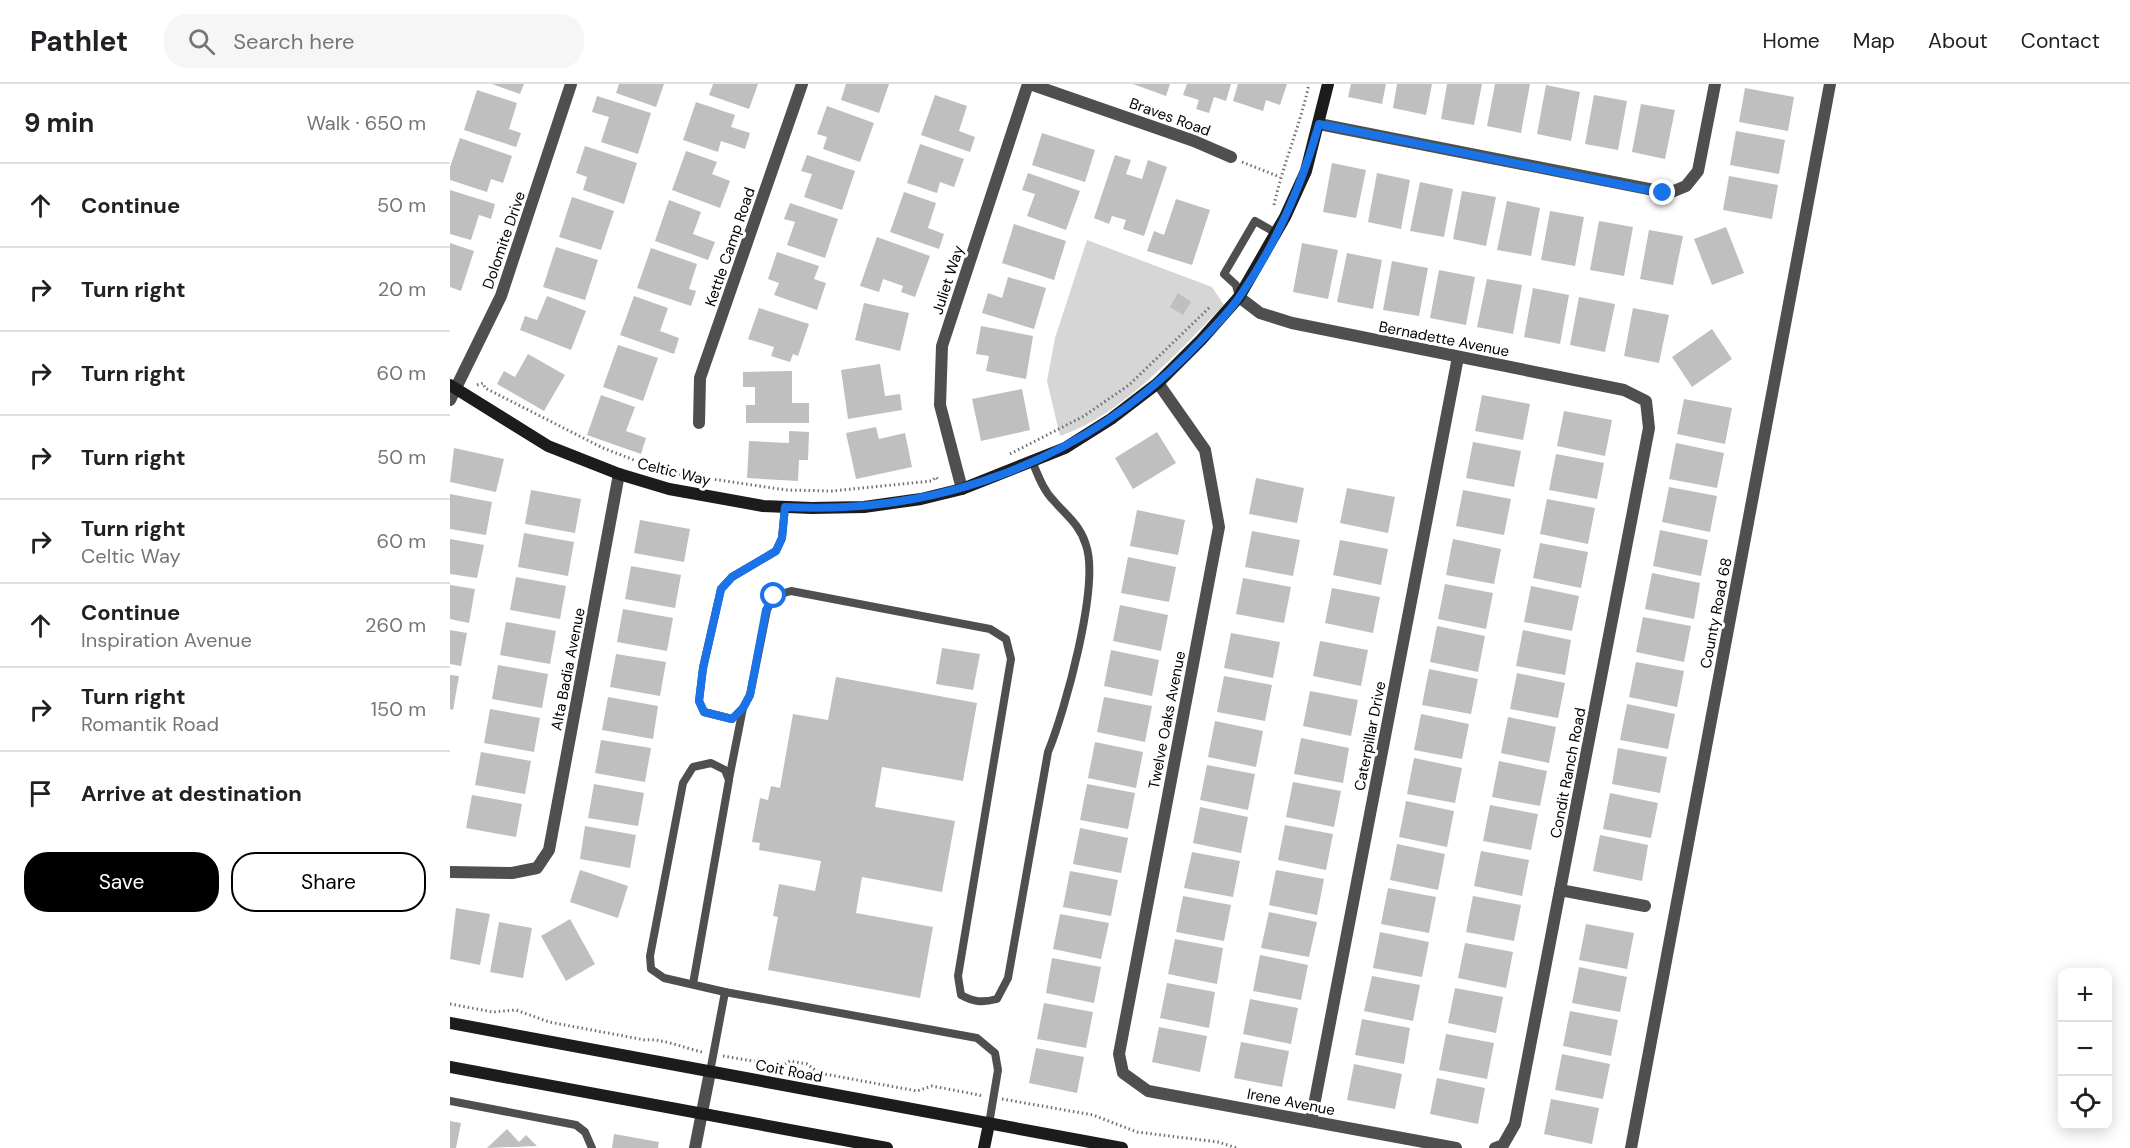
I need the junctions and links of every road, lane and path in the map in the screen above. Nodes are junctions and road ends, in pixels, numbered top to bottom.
1 (571, 84) edge
2 (802, 84) edge
3 (1029, 84) edge
4 (1308, 84) edge
5 (1328, 84) edge
6 (1715, 84) edge
7 (1830, 84) edge
8 (1319, 124) junction
9 (1231, 157) joint
10 (1280, 177) dead end
11 (1271, 230) junction
12 (1233, 282) junction
13 (1239, 297) junction
14 (1458, 357) junction
15 (1158, 383) junction
16 (477, 385) dead end
17 (452, 391) edge
18 (1646, 401) joint
19 (699, 423) dead end
20 (1001, 458) dead end
21 (1032, 461) junction
22 (619, 474) junction
23 (940, 482) dead end
24 (962, 489) junction
25 (785, 507) junction
26 (743, 708) junction
27 (729, 780) junction
28 (450, 872) edge
29 (1560, 890) junction
30 (1645, 906) dead end
31 (693, 984) junction
32 (725, 992) junction
33 (450, 1004) edge
34 (450, 1023) edge
35 (713, 1054) junction
36 (450, 1067) edge
37 (710, 1072) junction
38 (1124, 1075) joint
39 (994, 1097) junction
40 (450, 1101) edge
41 (701, 1114) junction
42 (1311, 1121) junction
43 (989, 1124) junction
44 (1498, 1147) edge
45 (592, 1148) edge
46 (695, 1148) edge
47 (887, 1148) edge
48 (984, 1148) edge
49 (1122, 1148) edge
50 (1237, 1148) edge
51 (1456, 1148) edge
52 (1631, 1148) edge

1 - 17 street, Dolomite Drive
2 - 19 street, Kettle Camp Road
3 - 9 street, Braves Road
3 - 24 street, Juliet Way
4 - 11 path
5 - 8 main road, Celtic Way
6 - 8 street
7 - 52 street, County Road 68
8 - 11 main road, Celtic Way
9 - 10 path
11 - 12 lane
11 - 13 main road, Celtic Way
12 - 13 lane
12 - 20 path
13 - 14 street, Bernadette Avenue
13 - 15 main road, Celtic Way
14 - 18 street, Bernadette Avenue
14 - 42 street, Caterpillar Drive
15 - 21 main road, Celtic Way
15 - 38 street, Twelve Oaks Avenue
16 - 23 path
17 - 22 main road, Celtic Way
18 - 29 street, Condit Ranch Road
21 - 24 main road, Celtic Way
21 - 26 lane
22 - 25 main road, Celtic Way
22 - 28 street, Alta Badia Avenue
24 - 25 main road, Celtic Way
25 - 26 lane
26 - 27 lane
27 - 31 lane
27 - 31 lane
29 - 30 street
29 - 44 street, Condit Ranch Road
31 - 32 lane
32 - 35 lane
32 - 39 lane
33 - 35 path
34 - 37 main road, Coit Road
35 - 37 lane
35 - 39 path
36 - 41 main road
37 - 41 street
37 - 43 main road, Coit Road
38 - 42 street, Irene Avenue
39 - 43 lane
39 - 50 path
40 - 45 lane
41 - 46 street
41 - 47 main road
42 - 51 street, Irene Avenue
43 - 48 main road
43 - 49 main road, Coit Road

